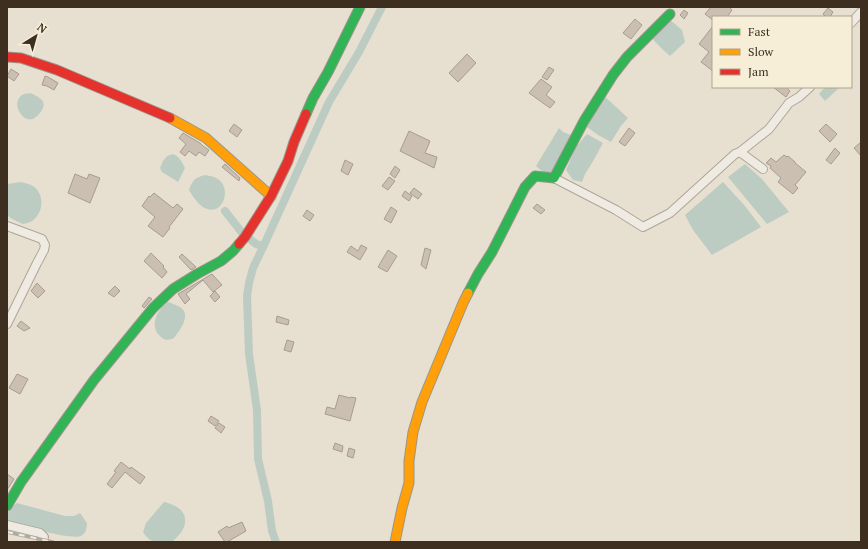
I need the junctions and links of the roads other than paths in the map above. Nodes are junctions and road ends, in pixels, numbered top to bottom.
1 (360, 7) edge
2 (861, 12) edge
3 (670, 14) dead end
4 (852, 22) edge
5 (7, 57) edge
6 (809, 88) edge
7 (740, 152) junction
8 (763, 169) dead end
9 (554, 178) junction
10 (271, 196) junction
11 (7, 226) edge
12 (7, 324) edge
13 (7, 506) edge
14 (7, 525) edge
15 (42, 542) edge
16 (395, 542) edge

1 - 10 street
2 - 4 street
3 - 9 street
5 - 10 street
6 - 7 street
7 - 8 street
7 - 9 street
9 - 16 street
10 - 13 street
11 - 12 street
14 - 15 street

